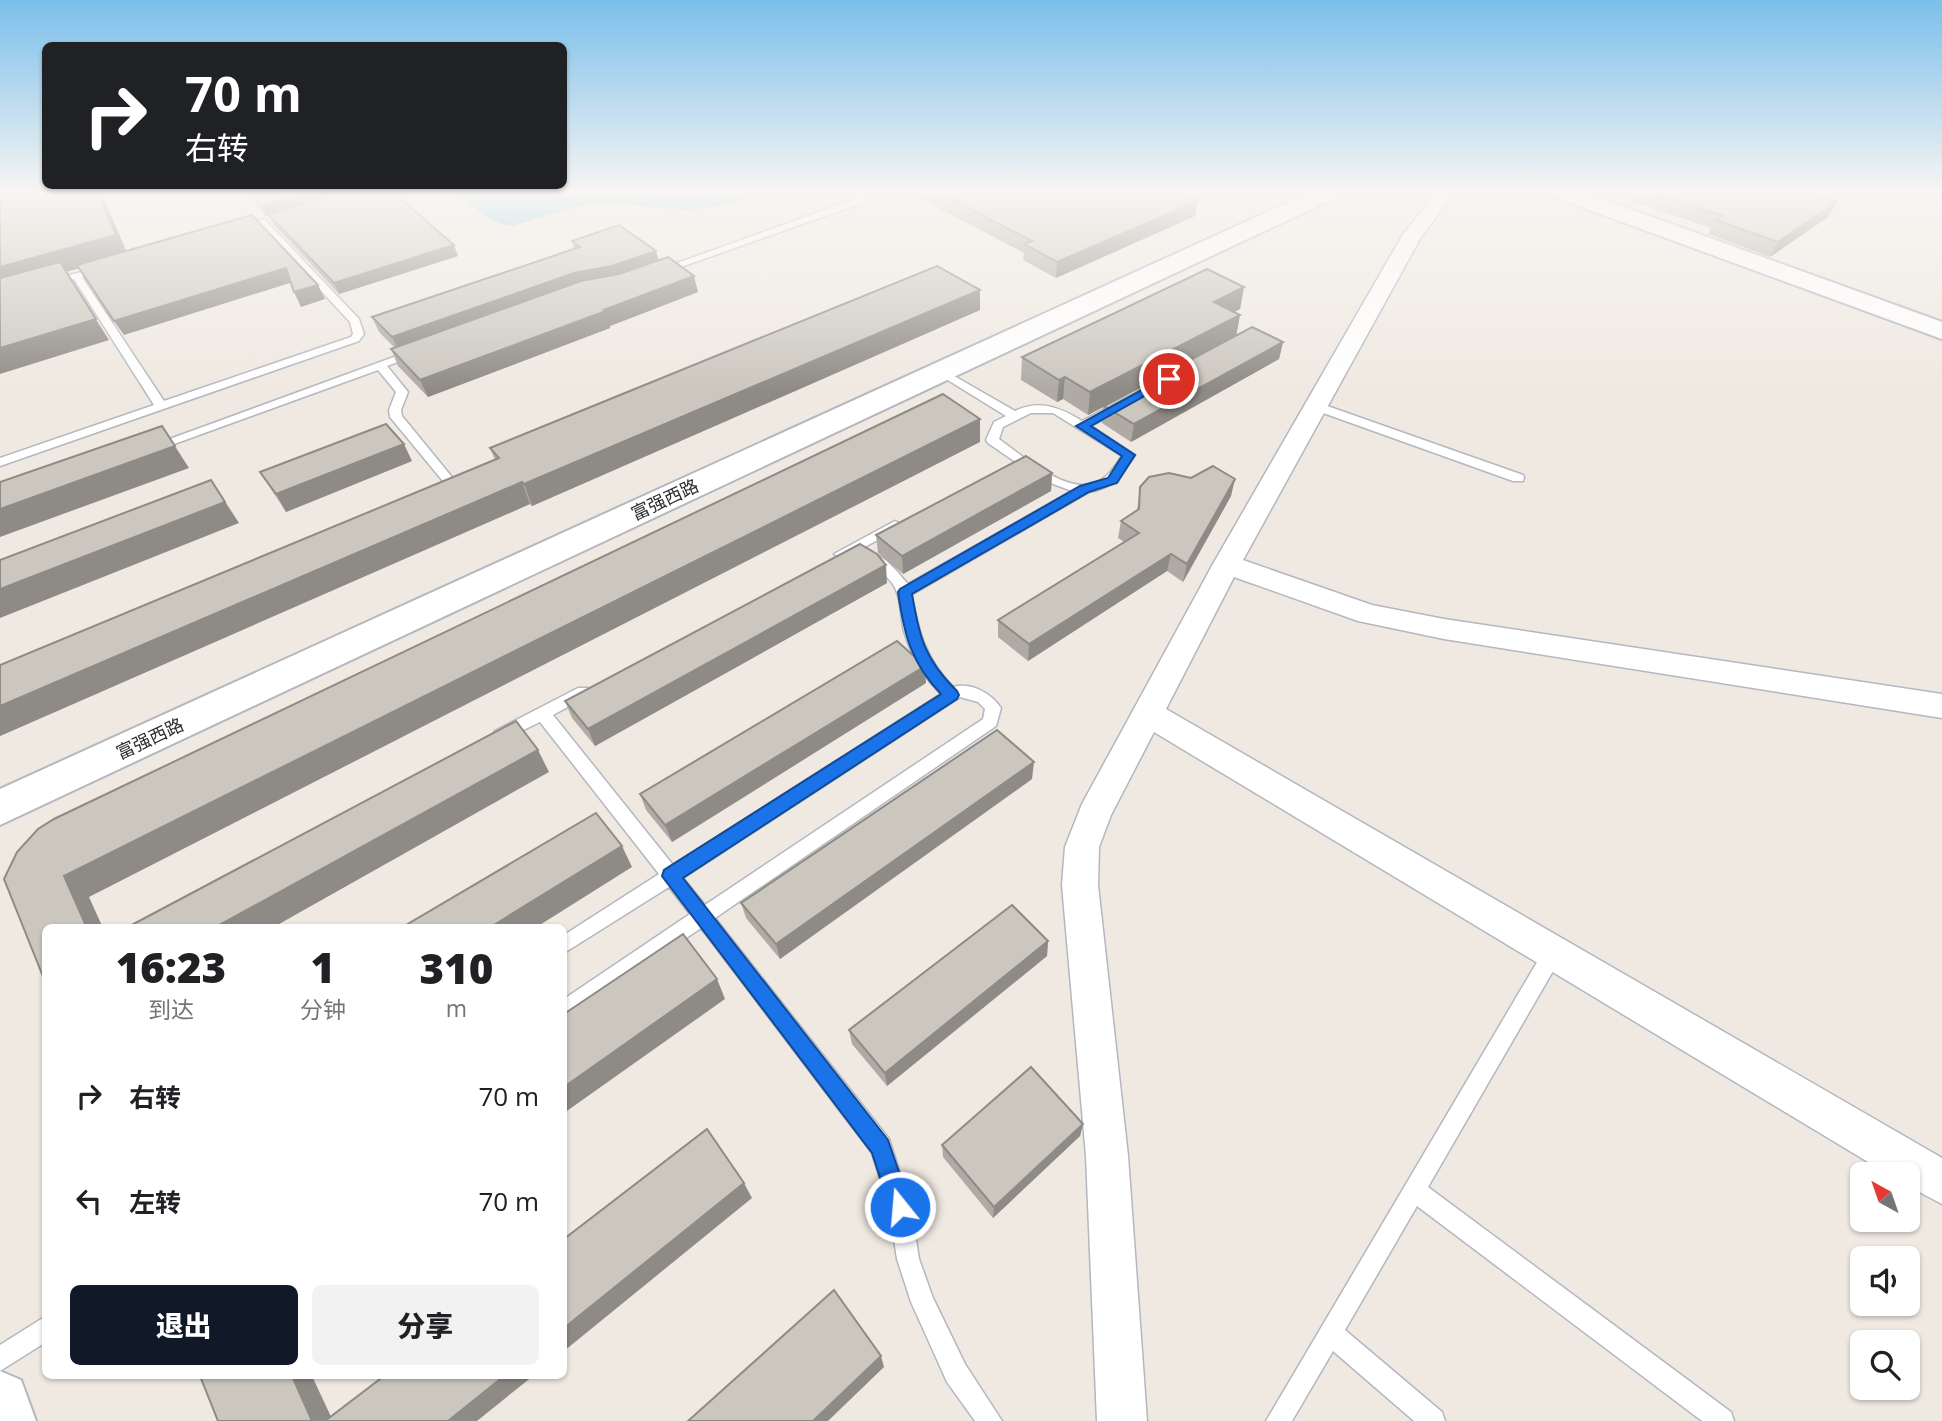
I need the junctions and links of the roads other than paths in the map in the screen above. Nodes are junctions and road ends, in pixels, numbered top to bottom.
1 (296, 258) edge
2 (697, 258) edge
3 (1186, 258) edge
4 (1399, 258) edge
5 (1743, 258) edge
6 (116, 264) edge
7 (76, 275) junction
8 (644, 277) edge
9 (38, 286) edge
10 (1942, 331) edge
11 (431, 347) edge
12 (380, 365) junction
13 (942, 372) junction
14 (1128, 401) edge
15 (161, 406) junction
16 (1316, 406) junction
17 (1013, 415) junction
18 (1082, 426) junction
19 (144, 450) edge
20 (0, 462) edge
21 (1518, 478) dead end
22 (1085, 489) junction
23 (436, 500) edge
24 (913, 516) edge
25 (854, 547) junction
26 (830, 560) edge
27 (1227, 564) junction
28 (905, 592) junction
29 (602, 682) edge
30 (951, 695) junction
31 (1942, 706) edge
32 (542, 713) junction
33 (1147, 713) junction
34 (482, 746) edge
35 (0, 808) edge
36 (671, 876) junction
37 (703, 916) junction
38 (567, 943) edge
39 (1553, 953) junction
40 (567, 1008) edge
41 (1942, 1182) edge
42 (1414, 1190) junction
43 (42, 1331) edge
44 (1330, 1333) junction
45 (0, 1359) edge
46 (0, 1401) edge
47 (1121, 1407) edge
48 (6, 1421) edge
49 (989, 1421) edge
50 (1149, 1421) edge
51 (1278, 1421) edge
52 (1433, 1421) edge
53 (1722, 1421) edge

1 - 15 lane
2 - 8 lane
3 - 13 street, 富强西路
4 - 16 street
5 - 10 street
6 - 7 lane
7 - 9 lane
7 - 15 lane
11 - 12 lane
12 - 19 lane
12 - 23 lane
13 - 17 lane
13 - 35 street, 富强西路
14 - 18 lane
15 - 20 lane
16 - 21 lane
16 - 27 street
17 - 18 lane
17 - 22 lane
18 - 22 lane
22 - 28 lane
24 - 25 lane
25 - 26 lane
25 - 28 lane
27 - 31 street
27 - 33 street
28 - 30 lane
29 - 32 lane
30 - 36 lane
30 - 37 lane
32 - 34 lane
32 - 36 lane
33 - 39 street
33 - 47 street
36 - 37 lane
36 - 38 lane
37 - 40 lane
37 - 49 lane
39 - 41 street
39 - 42 lane
42 - 44 lane
42 - 53 lane
43 - 45 lane
44 - 51 lane
44 - 52 lane
46 - 48 street
47 - 50 lane

